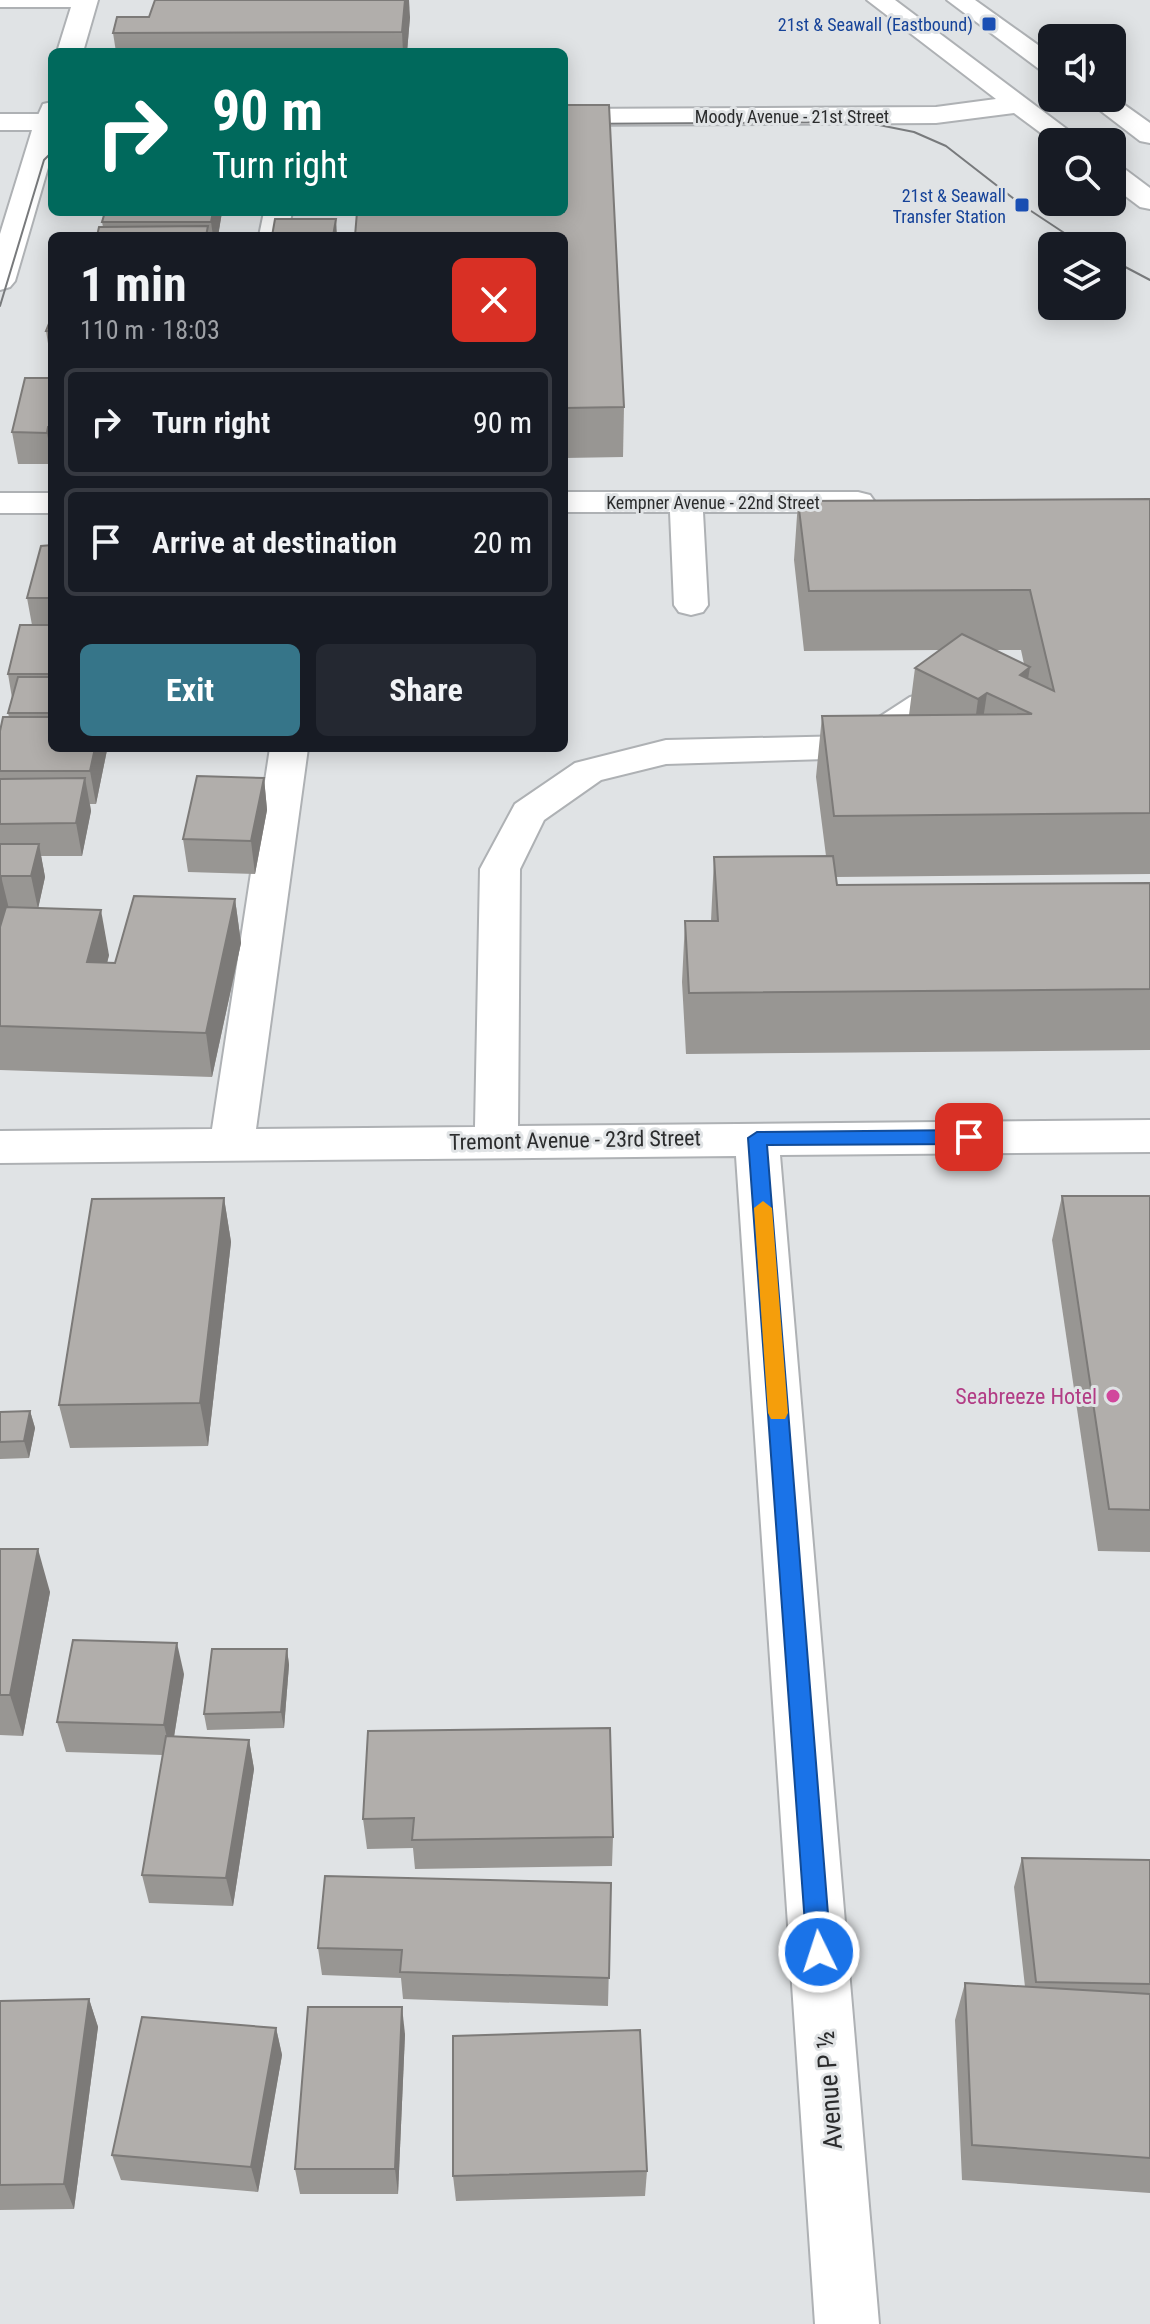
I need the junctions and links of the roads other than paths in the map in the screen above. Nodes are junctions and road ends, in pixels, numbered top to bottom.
1 (0, 0) edge
2 (86, 0) edge
3 (879, 0) edge
4 (959, 0) edge
5 (71, 48) edge
6 (1038, 57) edge
7 (1019, 104) junction
8 (1117, 112) edge
9 (568, 117) edge
10 (48, 118) edge
11 (0, 122) edge
12 (48, 128) edge
13 (1051, 128) edge
14 (1150, 135) edge
15 (1126, 183) edge
16 (1150, 201) edge
17 (0, 281) edge
18 (568, 502) edge
19 (686, 502) junction
20 (887, 502) edge
21 (0, 503) edge
22 (48, 503) edge
23 (691, 605) dead end
24 (923, 705) dead end
25 (288, 752) edge
26 (1150, 1136) edge
27 (757, 1138) junction
28 (496, 1141) junction
29 (232, 1144) junction
30 (0, 1147) edge
31 (847, 2324) edge

1 - 2 street
2 - 5 street
3 - 7 street
4 - 6 street
7 - 9 street, Moody Avenue - 21st Street
7 - 13 street
8 - 14 street
10 - 11 street
12 - 17 street
15 - 16 street
18 - 19 street, Kempner Avenue - 22nd Street
19 - 20 street, Kempner Avenue - 22nd Street
19 - 23 street
21 - 22 street
24 - 28 street
25 - 29 street
26 - 27 street, Tremont Avenue - 23rd Street
27 - 28 street, Tremont Avenue - 23rd Street
27 - 31 street, Avenue P ½
28 - 29 street, Tremont Avenue - 23rd Street
29 - 30 street, Tremont Avenue - 23rd Street

